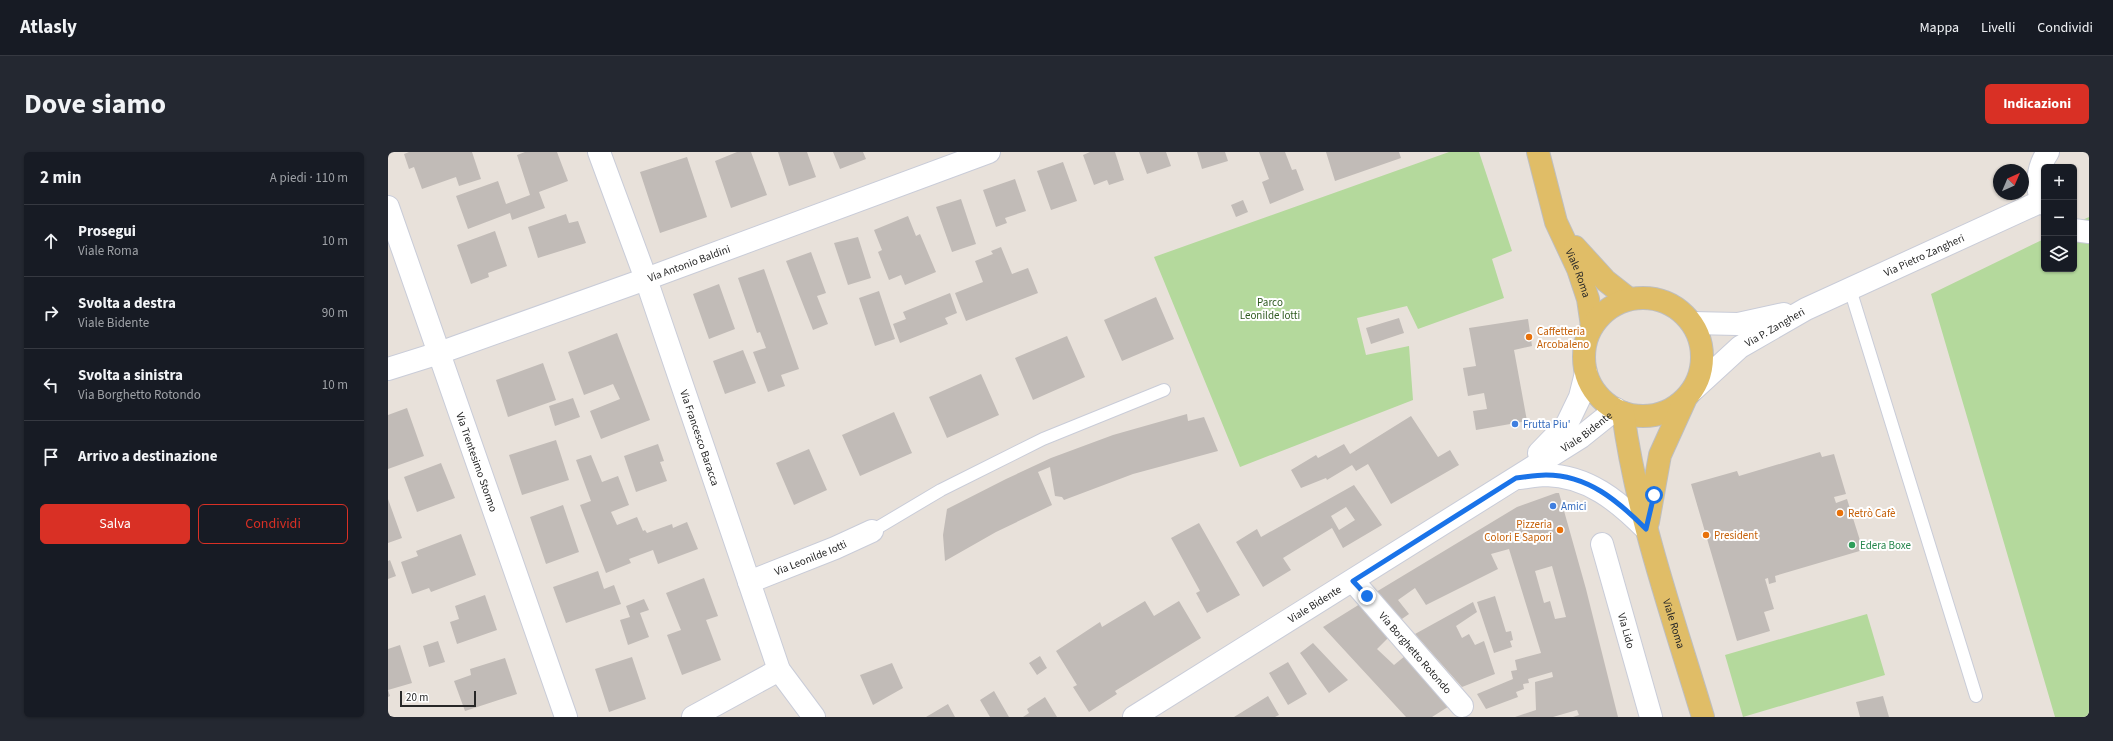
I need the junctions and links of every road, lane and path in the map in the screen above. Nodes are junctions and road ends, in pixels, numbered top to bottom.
1 (599, 152) edge
2 (989, 152) edge
3 (1538, 152) edge
4 (2048, 152) edge
5 (2042, 200) edge
6 (2041, 204) edge
7 (388, 207) edge
8 (1556, 222) junction
9 (2077, 230) edge
10 (2089, 232) edge
11 (646, 279) junction
12 (1850, 289) junction
13 (1630, 299) junction
14 (1806, 309) junction
15 (1692, 323) junction
16 (1592, 326) junction
17 (439, 353) junction
18 (388, 369) edge
19 (1586, 373) junction
20 (1164, 390) dead end
21 (1689, 395) junction
22 (1620, 411) junction
23 (1516, 478) junction
24 (1646, 529) junction
25 (872, 531) joint
26 (1602, 544) dead end
27 (1353, 581) junction
28 (749, 582) junction
29 (779, 670) junction
30 (1976, 696) dead end
31 (1462, 706) dead end
32 (566, 717) edge
33 (693, 717) edge
34 (814, 717) edge
35 (1134, 717) edge
36 (1651, 717) edge
37 (1703, 717) edge

1 - 11 street, Via Francesco Baracca
2 - 11 street, Via Antonio Baldini
3 - 8 main road, Viale Roma
4 - 5 street
6 - 12 street, Via Pietro Zangheri
7 - 17 street, Via Trentesimo Stormo
8 - 13 main road, Viale Roma
8 - 16 main road, Viale Roma
9 - 10 street
11 - 17 street, Via Antonio Baldini
11 - 28 street, Via Francesco Baracca
12 - 14 street, Via Pietro Zangheri
12 - 30 lane
13 - 15 main road
13 - 16 main road
14 - 15 street, Via P. Zangheri
14 - 21 street, Via P. Zangheri
15 - 21 main road
16 - 19 main road
17 - 18 street, Via Antonio Baldini
17 - 32 street, Via Trentesimo Stormo
19 - 22 main road
19 - 23 street, Viale Bidente
20 - 25 lane
21 - 22 main road
21 - 24 main road, Viale Roma
22 - 23 street, Viale Bidente
22 - 24 main road, Viale Roma
23 - 24 street, Viale Bidente
23 - 27 street, Viale Bidente
24 - 37 main road, Viale Roma
25 - 28 street, Via Leonilde Iotti
26 - 36 street, Via Lido
27 - 31 street, Via Borghetto Rotondo
27 - 35 street, Viale Bidente
28 - 29 street, Via Francesco Baracca
29 - 33 street
29 - 34 street, Via Francesco Baracca

